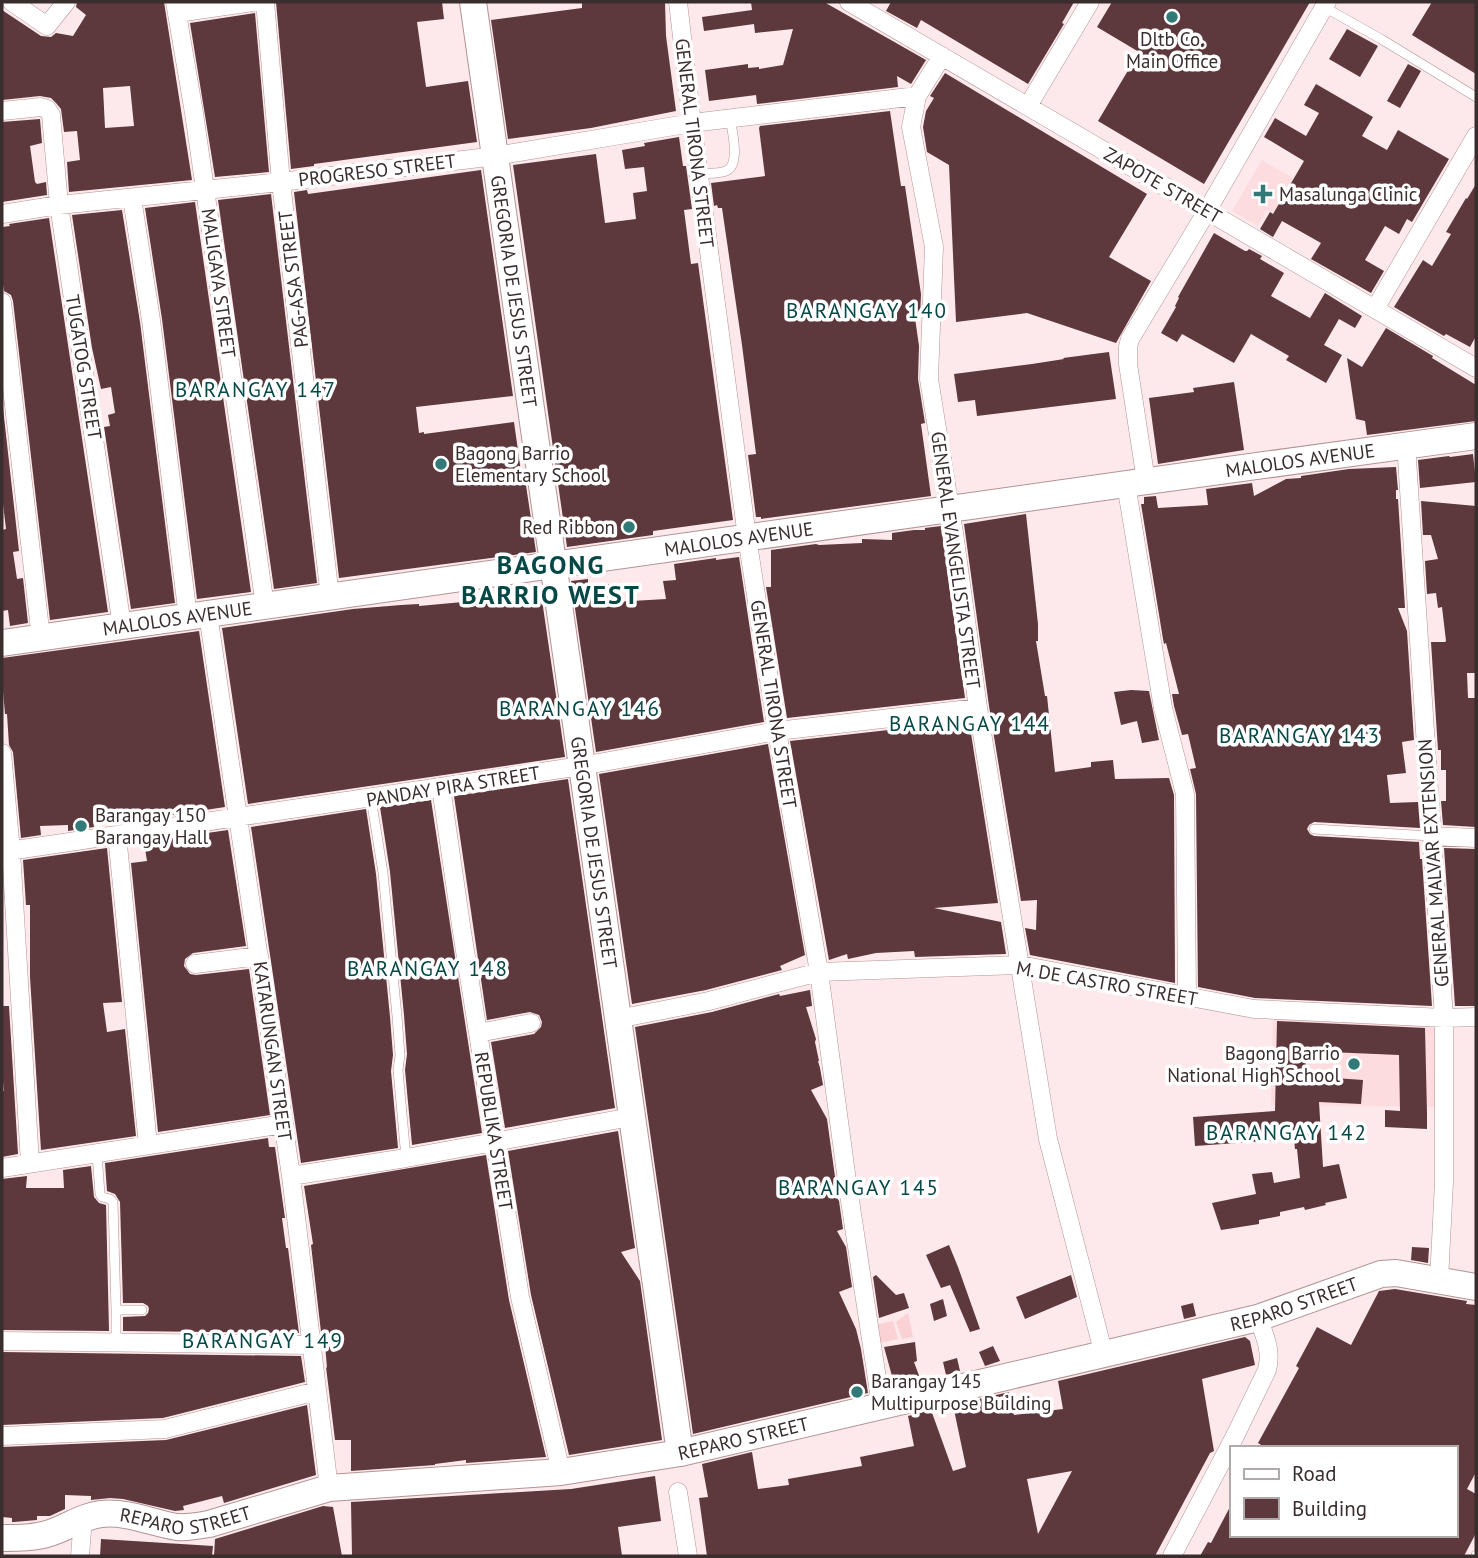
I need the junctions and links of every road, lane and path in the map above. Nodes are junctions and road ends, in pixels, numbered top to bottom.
1 (12, 2) edge
2 (66, 2) edge
3 (253, 2) edge
4 (265, 2) edge
5 (473, 2) edge
6 (678, 2) edge
7 (1090, 2) edge
8 (1326, 4) edge
9 (860, 5) edge
10 (176, 7) edge
11 (942, 56) junction
12 (917, 96) junction
13 (1476, 97) edge
14 (1028, 106) junction
15 (2, 111) edge
16 (730, 118) junction
17 (692, 123) junction
18 (1476, 136) edge
19 (496, 156) junction
20 (698, 174) junction
21 (281, 182) junction
22 (205, 189) junction
23 (132, 198) junction
24 (59, 205) junction
25 (1207, 211) junction
26 (2, 214) edge
27 (2, 302) edge
28 (1375, 309) junction
29 (1476, 368) edge
30 (1476, 436) edge
31 (1406, 444) junction
32 (1136, 482) junction
33 (949, 509) junction
34 (747, 537) junction
35 (552, 566) junction
36 (331, 597) junction
37 (265, 606) junction
38 (198, 616) junction
39 (122, 626) junction
40 (41, 638) junction
41 (2, 643) edge
42 (978, 708) junction
43 (777, 731) junction
44 (2, 752) edge
45 (581, 766) junction
46 (441, 787) junction
47 (371, 798) junction
48 (238, 817) junction
49 (1314, 829) dead end
50 (117, 835) junction
51 (1431, 836) junction
52 (1476, 838) edge
53 (6, 851) edge
54 (8, 925) edge
55 (259, 956) junction
56 (195, 964) dead end
57 (1020, 965) junction
58 (819, 972) junction
59 (1187, 996) junction
60 (1476, 1017) edge
61 (1444, 1018) junction
62 (617, 1019) junction
63 (531, 1023) dead end
64 (478, 1033) junction
65 (631, 1117) junction
66 (284, 1124) junction
67 (496, 1141) junction
68 (148, 1145) junction
69 (97, 1154) junction
70 (406, 1157) junction
71 (30, 1163) junction
72 (2, 1168) edge
73 (291, 1176) junction
74 (1439, 1281) junction
75 (1476, 1287) edge
76 (116, 1310) junction
77 (142, 1310) dead end
78 (1258, 1318) junction
79 (2, 1341) edge
80 (116, 1343) junction
81 (311, 1345) junction
82 (1104, 1355) junction
83 (317, 1391) junction
84 (881, 1405) junction
85 (2, 1436) edge
86 (1233, 1446) edge
87 (680, 1453) junction
88 (1229, 1454) edge
89 (561, 1472) junction
90 (329, 1488) junction
91 (678, 1492) dead end
92 (83, 1527) junction
93 (2, 1538) edge
94 (80, 1556) edge
95 (688, 1556) edge
96 (1172, 1556) edge

1 - 2 street
3 - 10 street
4 - 21 street, PAG-ASA STREET
5 - 19 street, GREGORIA DE JESUS STREET
6 - 17 street, GENERAL TIRONA STREET
7 - 14 street
8 - 13 lane
8 - 25 street
9 - 11 street, ZAPOTE STREET
10 - 22 street, MALIGAYA STREET
11 - 12 street, GENERAL EVANGELISTA STREET
11 - 14 street, ZAPOTE STREET
12 - 16 street, PROGRESO STREET
12 - 33 street, GENERAL EVANGELISTA STREET
14 - 25 street, ZAPOTE STREET
15 - 24 street, TUGATOG STREET
16 - 17 street, PROGRESO STREET
16 - 20 lane
17 - 19 street, PROGRESO STREET
17 - 20 street, GENERAL TIRONA STREET
18 - 28 street
19 - 21 street, PROGRESO STREET
19 - 35 street, GREGORIA DE JESUS STREET
20 - 34 street, GENERAL TIRONA STREET
21 - 22 street, PROGRESO STREET
21 - 36 street, PAG-ASA STREET
22 - 23 street, PROGRESO STREET
22 - 37 street, MALIGAYA STREET
23 - 24 street, PROGRESO STREET
23 - 38 street, KATARUNGAN STREET
24 - 26 street, PROGRESO STREET
24 - 39 street, TUGATOG STREET
25 - 28 street, ZAPOTE STREET
25 - 32 street
27 - 40 street
28 - 29 street, ZAPOTE STREET
30 - 31 street, MALOLOS AVENUE
31 - 32 street, MALOLOS AVENUE
31 - 51 street, GENERAL MALVAR EXTENSION
32 - 33 street, MALOLOS AVENUE
32 - 59 street
33 - 34 street, MALOLOS AVENUE
33 - 42 street, GENERAL EVANGELISTA STREET
34 - 35 street, MALOLOS AVENUE
34 - 43 street, GENERAL TIRONA STREET
35 - 36 street, MALOLOS AVENUE
35 - 45 street, GREGORIA DE JESUS STREET
36 - 37 street, MALOLOS AVENUE
37 - 38 street, MALOLOS AVENUE
38 - 39 street, MALOLOS AVENUE
38 - 48 street, KATARUNGAN STREET
39 - 40 street, MALOLOS AVENUE
40 - 41 street, MALOLOS AVENUE
42 - 43 street, PANDAY PIRA STREET
42 - 57 street, GENERAL EVANGELISTA STREET
43 - 45 street, PANDAY PIRA STREET
43 - 58 street, GENERAL TIRONA STREET
44 - 53 street
45 - 46 street, PANDAY PIRA STREET
45 - 62 street, GREGORIA DE JESUS STREET
46 - 47 street, PANDAY PIRA STREET
46 - 64 street, REPUBLIKA STREET
47 - 48 street, PANDAY PIRA STREET
47 - 70 lane
48 - 50 street, PANDAY PIRA STREET
48 - 55 street, KATARUNGAN STREET
49 - 51 lane
50 - 53 street, PANDAY PIRA STREET
50 - 68 street
51 - 52 street
51 - 61 street, GENERAL MALVAR EXTENSION
53 - 54 street
54 - 71 street
55 - 56 street
55 - 66 street, KATARUNGAN STREET
57 - 58 street, M. DE CASTRO STREET
57 - 59 street, M. DE CASTRO STREET
57 - 82 street, GENERAL EVANGELISTA STREET
58 - 62 street, M. DE CASTRO STREET
58 - 84 street, GENERAL TIRONA STREET
59 - 61 street, M. DE CASTRO STREET
60 - 61 street, M. DE CASTRO STREET
61 - 74 street, GENERAL MALVAR EXTENSION
62 - 65 street, GREGORIA DE JESUS STREET
63 - 64 street
64 - 67 street, REPUBLIKA STREET
65 - 67 street
65 - 87 street, GREGORIA DE JESUS STREET
66 - 68 street
66 - 73 street, KATARUNGAN STREET
67 - 70 street
67 - 89 street, REPUBLIKA STREET
68 - 69 street
69 - 71 street
69 - 76 lane
70 - 73 street
71 - 72 street
73 - 81 street, KATARUNGAN STREET
74 - 75 street, REPARO STREET
74 - 78 street, REPARO STREET
76 - 77 lane
76 - 80 lane
78 - 82 street, REPARO STREET
78 - 86 street
79 - 80 street
80 - 81 street
81 - 83 street, KATARUNGAN STREET
82 - 84 street, REPARO STREET
83 - 85 street
83 - 90 street, KATARUNGAN STREET
84 - 87 street, REPARO STREET
87 - 89 street, REPARO STREET
88 - 96 street
89 - 90 street, REPARO STREET
90 - 92 street, REPARO STREET
91 - 95 street
92 - 93 street, REPARO STREET
92 - 94 street

